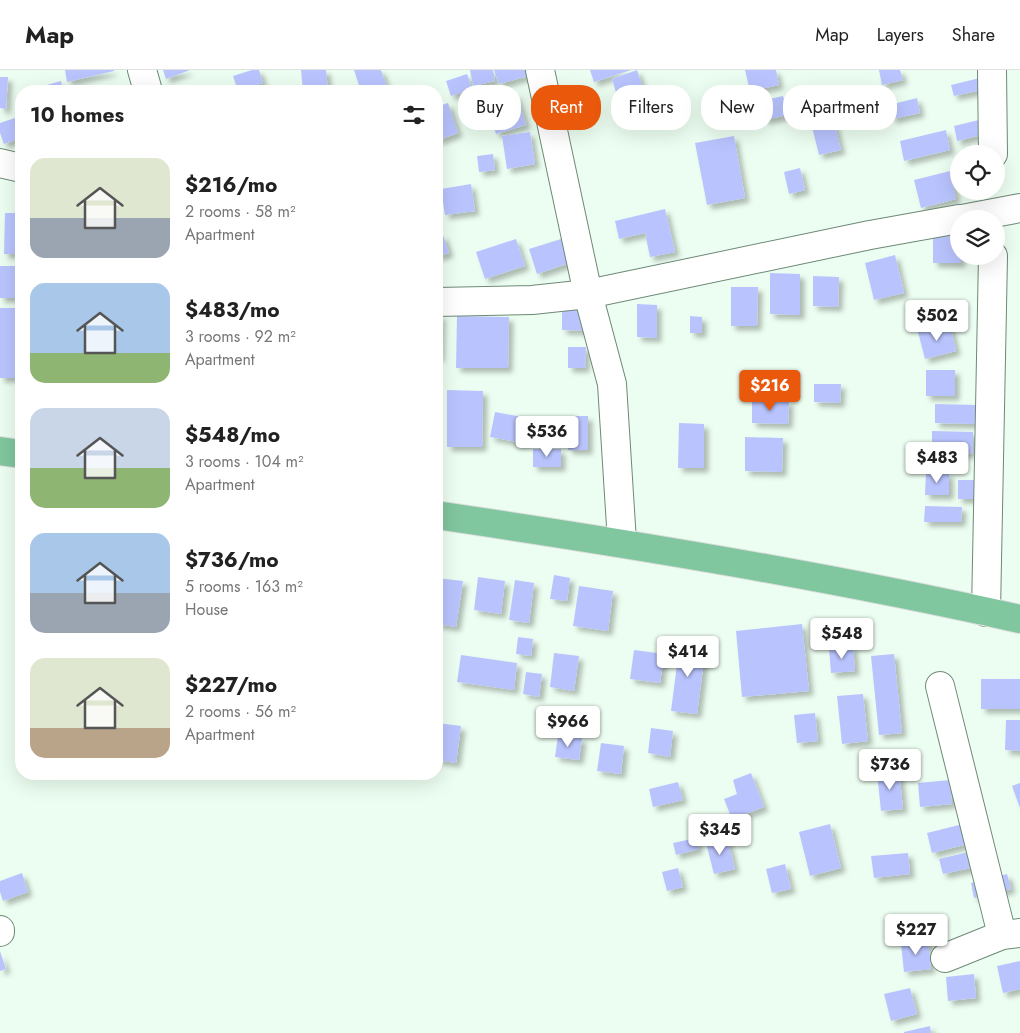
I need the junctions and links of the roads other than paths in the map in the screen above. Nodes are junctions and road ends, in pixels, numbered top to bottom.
1 (142, 70) edge
2 (540, 70) edge
3 (992, 70) edge
4 (146, 85) edge
5 (993, 145) edge
6 (0, 164) edge
7 (15, 167) edge
8 (950, 221) edge
9 (993, 265) edge
10 (588, 294) junction
11 (443, 302) edge
12 (0, 451) edge
13 (15, 453) edge
14 (443, 516) edge
15 (622, 542) junction
16 (986, 612) junction
17 (1020, 619) edge
18 (940, 686) dead end
19 (1011, 934) edge
20 (945, 958) dead end

1 - 4 street
2 - 10 street
3 - 5 street
6 - 7 street
8 - 10 street
9 - 16 street
10 - 11 street
10 - 15 street
12 - 13 main road
14 - 15 main road
15 - 16 main road
16 - 17 main road
18 - 19 street
19 - 20 street

